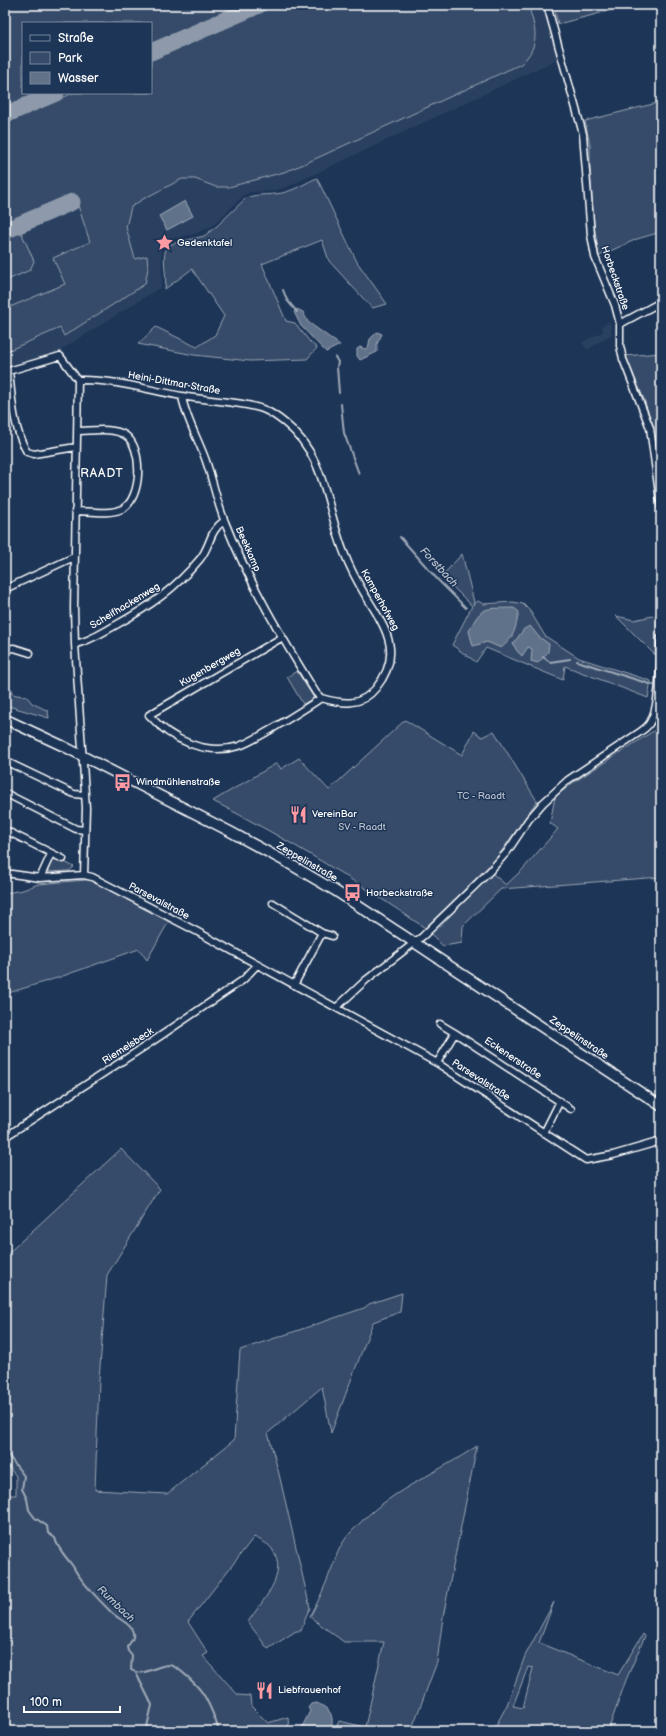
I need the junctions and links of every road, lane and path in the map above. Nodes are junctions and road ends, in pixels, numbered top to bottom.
1 (546, 5) edge
2 (661, 302) edge
3 (620, 324) junction
4 (7, 372) edge
5 (78, 380) junction
6 (182, 396) junction
7 (266, 410) joint
8 (77, 431) junction
9 (76, 447) junction
10 (661, 508) edge
11 (76, 510) junction
12 (224, 521) junction
13 (74, 557) junction
14 (5, 589) edge
15 (661, 637) edge
16 (281, 638) junction
17 (75, 644) junction
18 (5, 649) edge
19 (30, 653) dead end
20 (321, 698) junction
21 (5, 719) edge
22 (83, 756) junction
23 (5, 762) edge
24 (5, 793) edge
25 (84, 795) junction
26 (5, 830) edge
27 (85, 830) junction
28 (51, 854) junction
29 (63, 859) dead end
30 (5, 873) edge
31 (84, 875) junction
32 (40, 878) junction
33 (273, 903) dead end
34 (322, 933) junction
35 (332, 936) dead end
36 (415, 943) junction
37 (257, 965) junction
38 (294, 985) junction
39 (336, 1008) junction
40 (440, 1024) dead end
41 (455, 1032) junction
42 (436, 1063) junction
43 (560, 1101) junction
44 (661, 1106) edge
45 (571, 1109) dead end
46 (544, 1133) junction
47 (5, 1137) edge
48 (661, 1141) edge

1 - 3 street, Horbeckstraße
2 - 3 street
3 - 10 street, Horbeckstraße
4 - 5 street
4 - 9 street
5 - 6 street, Heini-Dittmar-Straße
5 - 8 street
6 - 7 street, Heini-Dittmar-Straße
6 - 12 street, Beekkamp
7 - 20 street, Kamperhofweg
8 - 9 street
8 - 11 street
9 - 11 street
11 - 13 street
12 - 16 street, Beekkamp
12 - 17 street, Scheifhackenweg
13 - 14 street
13 - 17 street
15 - 36 street
16 - 20 street, Beekkamp
16 - 20 street, Kugenbergweg
17 - 22 street
18 - 19 street
21 - 22 main road, Zeppelinstraße
22 - 25 street
22 - 36 main road, Zeppelinstraße
23 - 25 street
24 - 27 street
25 - 27 street
26 - 28 street
27 - 31 street
28 - 29 street
28 - 32 street
30 - 32 street, Parsevalstraße
31 - 32 street, Parsevalstraße
31 - 37 street, Parsevalstraße
33 - 34 street
34 - 35 street
34 - 38 street
36 - 39 street
36 - 44 main road, Zeppelinstraße
37 - 38 street, Parsevalstraße
37 - 47 street, Riemelsbeck
38 - 39 street, Parsevalstraße
39 - 42 street, Parsevalstraße
40 - 41 street, Eckenerstraße
41 - 42 street
41 - 43 street, Eckenerstraße
42 - 46 street, Parsevalstraße
43 - 45 street, Eckenerstraße
43 - 46 street
46 - 48 street, Parsevalstraße

